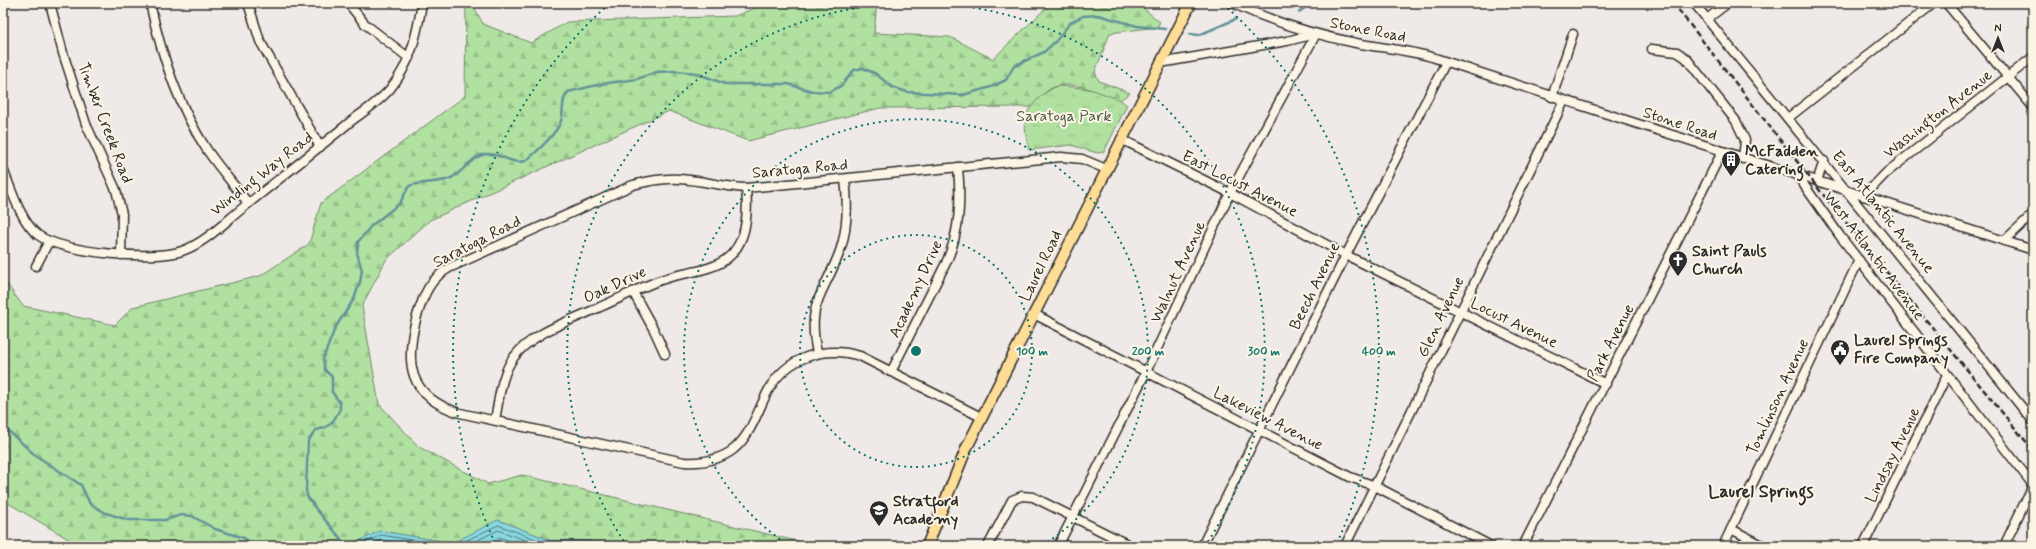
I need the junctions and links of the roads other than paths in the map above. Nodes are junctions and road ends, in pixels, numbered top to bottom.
1 (50, 3) edge
2 (150, 3) edge
3 (248, 3) edge
4 (348, 3) edge
5 (422, 3) edge
6 (1191, 3) edge
7 (1232, 3) edge
8 (1694, 3) edge
9 (1728, 3) edge
10 (1934, 3) edge
11 (1946, 3) edge
12 (1707, 19) junction
13 (1316, 34) junction
14 (1573, 34) dead end
15 (1652, 49) dead end
16 (2033, 57) edge
17 (409, 58) junction
18 (1446, 62) junction
19 (1160, 63) junction
20 (2008, 77) junction
21 (1552, 97) junction
22 (1564, 101) junction
23 (2033, 107) edge
24 (1788, 118) junction
25 (1121, 139) junction
26 (320, 147) junction
27 (1722, 152) junction
28 (1743, 159) junction
29 (1824, 161) junction
30 (958, 167) junction
31 (3, 169) edge
32 (1106, 169) junction
33 (1797, 175) junction
34 (845, 179) junction
35 (1817, 181) junction
36 (746, 188) junction
37 (1848, 190) junction
38 (1230, 193) junction
39 (1864, 196) junction
40 (248, 203) junction
41 (2033, 214) edge
42 (49, 241) junction
43 (2004, 241) junction
44 (2033, 250) edge
45 (1346, 254) junction
46 (120, 255) junction
47 (1859, 260) junction
48 (36, 266) dead end
49 (633, 292) junction
50 (1459, 311) junction
51 (1034, 314) junction
52 (817, 353) junction
53 (665, 354) dead end
54 (891, 372) junction
55 (1146, 372) junction
56 (1947, 375) junction
57 (1606, 384) junction
58 (981, 417) junction
59 (495, 420) junction
60 (2033, 421) edge
61 (1260, 430) junction
62 (2033, 485) edge
63 (1375, 486) junction
64 (1073, 517) junction
65 (1731, 529) junction
66 (927, 546) edge
67 (988, 546) edge
68 (1058, 546) edge
69 (1131, 546) edge
70 (1202, 546) edge
71 (1345, 546) edge
72 (1491, 546) edge
73 (1523, 546) edge
74 (1723, 546) edge
75 (1764, 546) edge
76 (1863, 546) edge
77 (2004, 546) edge

1 - 46 street, Timber Creek Road
2 - 40 street
3 - 26 street
4 - 17 street
5 - 17 street, Winding Way Road
6 - 19 main road, Laurel Road
7 - 13 street, Stone Road
8 - 12 street, East Atlantic Avenue
9 - 12 street
10 - 24 street
11 - 20 street
12 - 24 street, East Atlantic Avenue
13 - 18 street, Stone Road
13 - 19 street, Stone Road
13 - 38 street, Walnut Avenue
14 - 21 street
15 - 28 street
16 - 20 street, Washington Avenue
17 - 26 street, Winding Way Road
18 - 21 street, Stone Road
18 - 45 street, Beech Avenue
19 - 25 main road, Laurel Road
20 - 23 street
20 - 39 street, Washington Avenue
21 - 22 street, Stone Road
22 - 27 street, Stone Road
22 - 50 street, Glen Avenue
24 - 29 street, East Atlantic Avenue
25 - 32 main road, Laurel Road
25 - 38 street, East Locust Avenue
26 - 40 street, Winding Way Road
27 - 28 street, Stone Road
27 - 57 street, Park Avenue
28 - 33 street, Stone Road
29 - 35 street
29 - 37 street, East Atlantic Avenue
30 - 32 street, Saratoga Road
30 - 34 street, Saratoga Road
30 - 54 street, Academy Drive
31 - 42 street, Winding Way Road
32 - 51 main road, Laurel Road
33 - 35 street, Stone Road
33 - 47 street, West Atlantic Avenue
34 - 36 street, Saratoga Road
34 - 52 street
35 - 37 street, Stone Road
36 - 49 street, Oak Drive
36 - 59 street, Saratoga Road
37 - 39 street, Stone Road
37 - 60 street, East Atlantic Avenue
38 - 45 street, East Locust Avenue
38 - 55 street, Walnut Avenue
39 - 43 street, Stone Road
40 - 46 street, Winding Way Road
41 - 43 street
42 - 46 street, Winding Way Road
42 - 48 street
43 - 44 street, Stone Road
45 - 50 street, Locust Avenue
45 - 61 street, Beech Avenue
47 - 56 street, West Atlantic Avenue
47 - 65 street, Tomlinson Avenue
49 - 53 street
49 - 59 street, Oak Drive
50 - 57 street, Locust Avenue
50 - 63 street, Glen Avenue
51 - 55 street, Lakeview Avenue
51 - 58 main road, Laurel Road
52 - 54 street, Saratoga Road
52 - 59 street, Saratoga Road
54 - 58 street, Saratoga Road
55 - 61 street, Lakeview Avenue
55 - 64 street, Walnut Avenue
56 - 62 street, West Atlantic Avenue
56 - 76 street, Lindsay Avenue
57 - 73 street, Park Avenue
58 - 66 main road, Laurel Road
61 - 63 street, Lakeview Avenue
61 - 70 street, Beech Avenue
62 - 77 street
63 - 71 street, Glen Avenue
63 - 72 street, Lakeview Avenue
64 - 67 street
64 - 68 street, Walnut Avenue
64 - 69 street
65 - 74 street, Tomlinson Avenue
65 - 75 street

